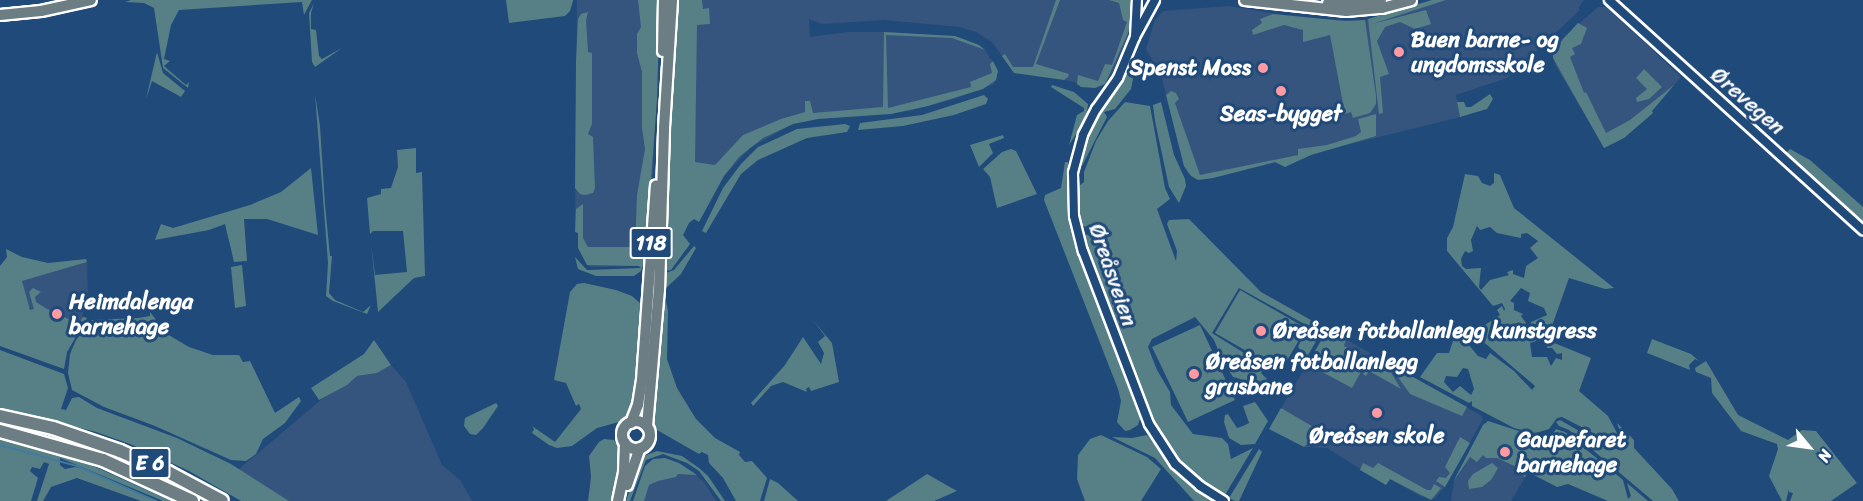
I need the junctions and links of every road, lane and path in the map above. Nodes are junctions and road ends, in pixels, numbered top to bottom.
1 (91, 0) edge
2 (664, 0) edge
3 (672, 0) edge
4 (1137, 0) edge
5 (1155, 0) edge
6 (1245, 0) edge
7 (1300, 0) edge
8 (1381, 0) edge
9 (1411, 0) edge
10 (1608, 0) edge
11 (1, 14) edge
12 (1135, 37) junction
13 (1863, 230) edge
14 (0, 416) edge
15 (631, 423) junction
16 (646, 426) junction
17 (0, 431) edge
18 (625, 443) junction
19 (640, 448) junction
20 (192, 501) edge
21 (222, 501) edge
22 (619, 501) edge
23 (1224, 501) edge

1 - 11 main road
2 - 15 main road, 118
3 - 16 main road, 118
4 - 12 street, Øreåsveien
5 - 12 street, Øreåsveien
6 - 9 main road
7 - 8 main road
10 - 13 street, Ørevegen
12 - 23 street, Øreåsveien
14 - 21 highway, E 6
15 - 16 main road
15 - 18 main road, 118
16 - 19 main road, 118
17 - 20 highway, E 6
18 - 19 main road
18 - 22 main road, 118
19 - 22 main road, 118

